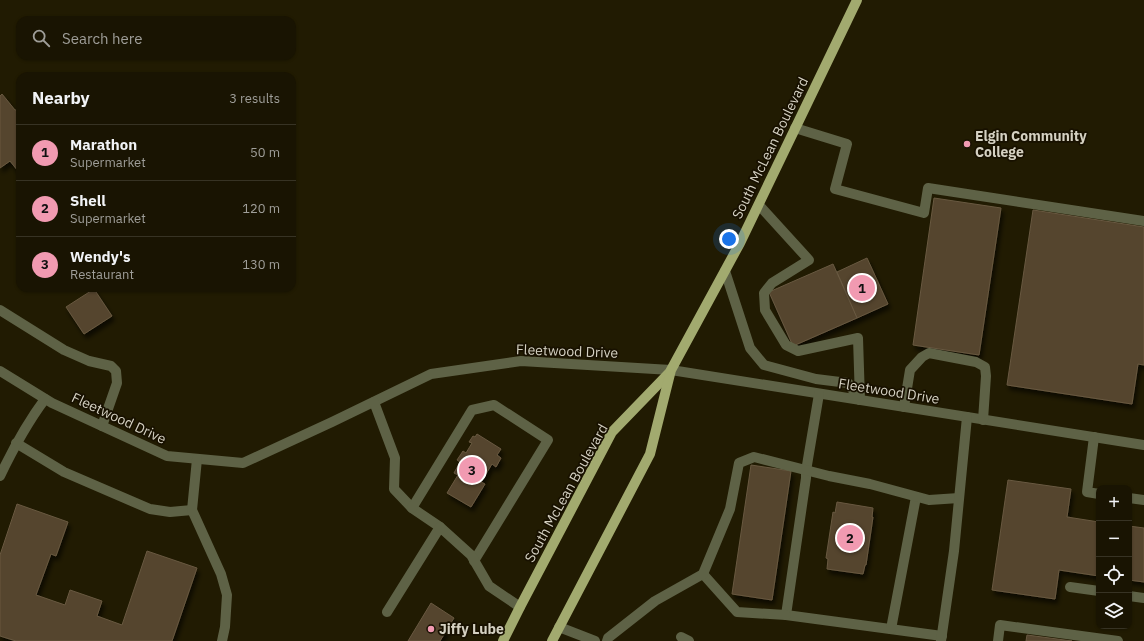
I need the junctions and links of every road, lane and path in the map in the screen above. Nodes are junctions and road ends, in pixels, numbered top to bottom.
1 (857, 0) edge
2 (795, 128) junction
3 (758, 205) junction
4 (1144, 220) edge
5 (725, 271) junction
6 (0, 310) edge
7 (671, 370) junction
8 (0, 371) edge
9 (819, 394) junction
10 (45, 400) junction
11 (860, 400) junction
12 (374, 402) junction
13 (904, 407) junction
14 (967, 417) junction
15 (984, 420) junction
16 (102, 426) junction
17 (1094, 437) junction
18 (16, 443) junction
19 (1144, 445) edge
20 (197, 458) junction
21 (806, 470) junction
22 (0, 476) edge
23 (1096, 494) edge
24 (916, 497) junction
25 (959, 498) junction
26 (1132, 498) edge
27 (1144, 500) edge
28 (412, 508) junction
29 (192, 510) junction
30 (440, 526) junction
31 (474, 561) junction
32 (703, 574) junction
33 (1070, 587) dead end
34 (1096, 591) edge
35 (1132, 596) edge
36 (1144, 598) edge
37 (520, 607) junction
38 (387, 612) dead end
39 (786, 614) junction
40 (559, 627) junction
41 (891, 629) junction
42 (941, 639) edge
43 (222, 641) edge
44 (503, 641) edge
45 (552, 641) edge
46 (595, 641) edge
47 (607, 641) edge
48 (998, 641) edge
49 (1118, 641) edge

1 - 2 main road, South McLean Boulevard
2 - 3 main road, South McLean Boulevard
2 - 4 street
3 - 5 main road, South McLean Boulevard
3 - 11 street
5 - 7 main road, South McLean Boulevard
5 - 11 street
6 - 16 street
7 - 9 street, Fleetwood Drive
7 - 12 street, Fleetwood Drive
7 - 37 main road, South McLean Boulevard
7 - 40 main road, South McLean Boulevard
8 - 10 street, Fleetwood Drive
9 - 11 street, Fleetwood Drive
9 - 21 street
10 - 16 street, Fleetwood Drive
10 - 18 street
11 - 13 street, Fleetwood Drive
12 - 20 street, Fleetwood Drive
12 - 28 street
13 - 14 street, Fleetwood Drive
13 - 15 street
14 - 15 street, Fleetwood Drive
14 - 25 street
15 - 17 street, Fleetwood Drive
16 - 20 street, Fleetwood Drive
17 - 19 street, Fleetwood Drive
17 - 23 street
18 - 22 street
18 - 29 street
20 - 29 street
21 - 24 street
21 - 32 street
21 - 39 street
24 - 25 street
24 - 41 street
25 - 42 street
26 - 27 street
28 - 30 street
28 - 31 street
29 - 43 street
30 - 31 street
30 - 38 street
31 - 37 street
32 - 39 street
32 - 47 street
33 - 34 street
35 - 36 street
37 - 44 main road, South McLean Boulevard
39 - 41 street
40 - 45 main road, South McLean Boulevard
40 - 46 street
41 - 42 street
48 - 49 street

